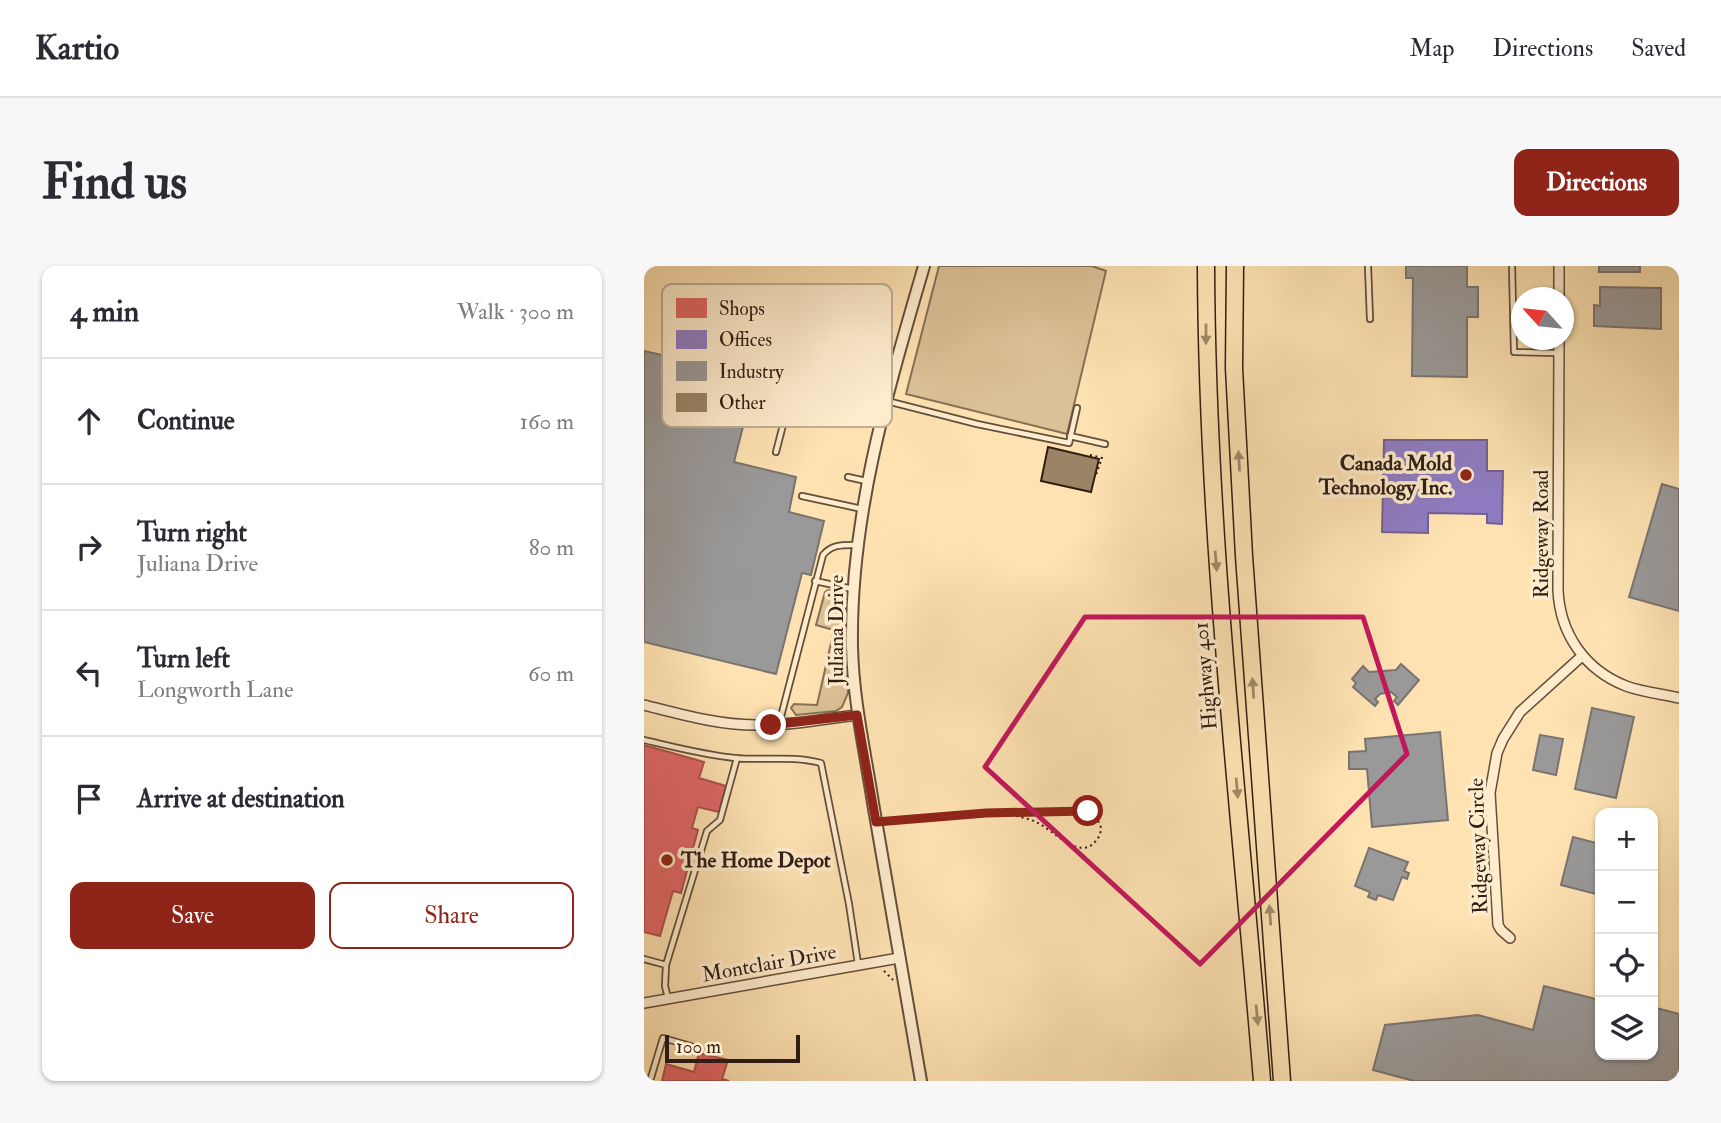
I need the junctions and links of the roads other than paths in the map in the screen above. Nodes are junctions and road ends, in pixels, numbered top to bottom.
1 (924, 266) edge
2 (1206, 266) edge
3 (1235, 266) edge
4 (1368, 266) edge
5 (1512, 266) edge
6 (1559, 266) edge
7 (1559, 287) edge
8 (1370, 318) dead end
9 (1559, 353) joint
10 (892, 383) edge
11 (892, 402) edge
12 (1077, 408) dead end
13 (782, 427) edge
14 (880, 427) edge
15 (1070, 436) junction
16 (1105, 444) dead end
17 (776, 452) dead end
18 (848, 477) dead end
19 (867, 481) junction
20 (802, 496) dead end
21 (862, 509) junction
22 (858, 545) junction
23 (816, 581) junction
24 (854, 589) junction
25 (1581, 656) junction
26 (1679, 698) edge
27 (644, 705) edge
28 (857, 715) junction
29 (779, 724) junction
30 (644, 740) edge
31 (737, 758) junction
32 (1510, 938) dead end
33 (899, 958) junction
34 (644, 959) edge
35 (666, 965) junction
36 (858, 965) junction
37 (668, 999) junction
38 (644, 1003) edge
39 (694, 1047) dead end
40 (650, 1081) edge
41 (921, 1081) edge
42 (1262, 1081) edge
43 (1282, 1081) edge

1 - 10 street, Juliana Drive
2 -> 42 highway, Highway 401
43 -> 3 highway
4 - 8 lane
5 - 9 lane
6 - 7 street
9 - 25 street, Ridgeway Road
11 - 15 lane
12 - 15 lane
13 - 17 lane
14 - 19 street, Juliana Drive
15 - 16 lane
18 - 19 lane
19 - 21 street, Juliana Drive
20 - 21 lane
21 - 22 street, Juliana Drive
22 - 23 lane
22 - 24 street, Juliana Drive
23 - 24 lane
23 - 29 lane
24 - 28 street, Juliana Drive
25 - 26 street, Ridgeway Road
25 - 32 street, Ridgeway Circle
27 - 29 street
28 - 29 street
28 - 33 street, Juliana Drive
30 - 31 lane
31 - 35 lane
31 - 36 lane
33 - 36 street, Montclair Drive
33 - 41 street, Juliana Drive
34 - 35 lane
35 - 37 lane
36 - 37 street, Montclair Drive
37 - 38 street, Montclair Drive
39 - 40 lane

